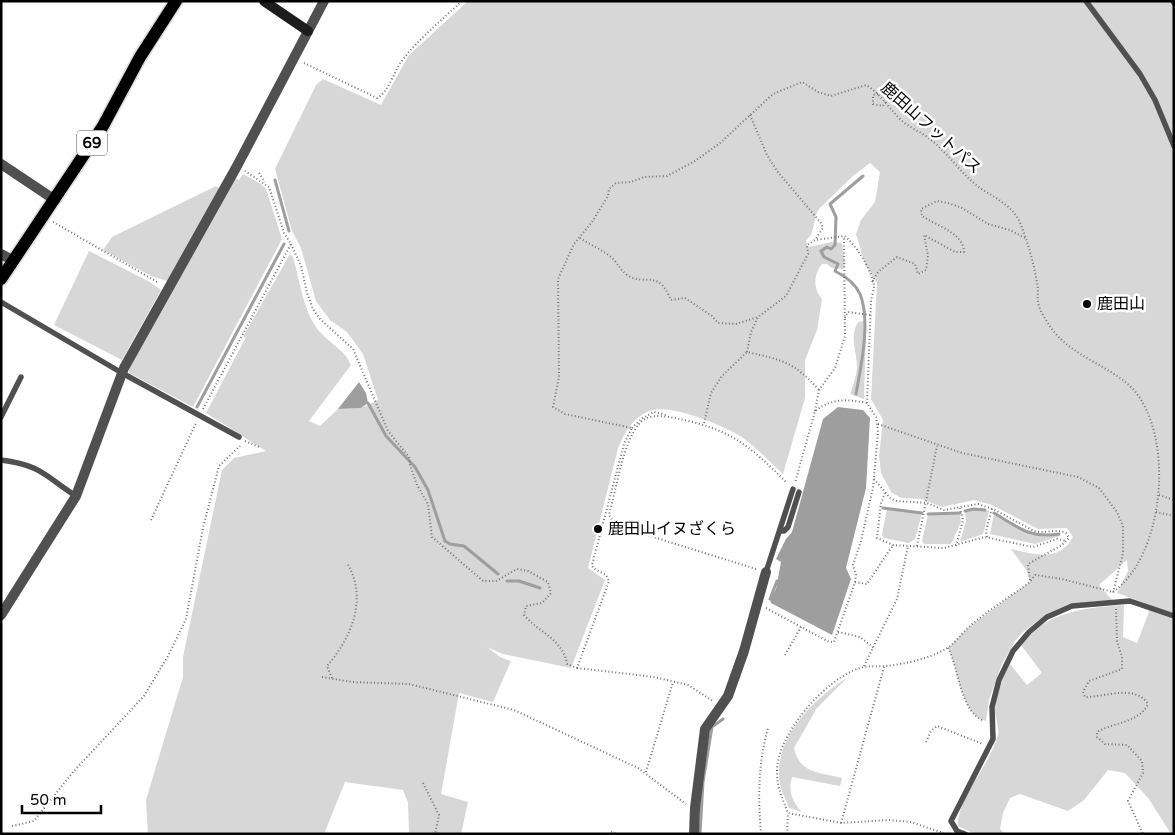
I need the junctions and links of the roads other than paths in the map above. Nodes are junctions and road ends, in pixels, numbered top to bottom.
1 (176, 1) edge
2 (264, 1) edge
3 (324, 1) edge
4 (1086, 1) edge
5 (308, 31) junction
6 (1174, 146) edge
7 (1, 164) edge
8 (55, 200) junction
9 (1, 254) edge
10 (14, 261) junction
11 (1, 279) edge
12 (1, 302) edge
13 (122, 373) junction
14 (21, 377) dead end
15 (1, 417) edge
16 (239, 437) road end
17 (1, 460) edge
18 (796, 491) road end
19 (76, 496) junction
20 (766, 572) joint
21 (1, 615) edge
22 (1174, 616) edge
23 (694, 834) edge
24 (965, 834) edge

1 - 8 main road, 69
2 - 5 street
3 - 5 street
4 - 6 lane
5 - 13 street
7 - 8 street
8 - 10 main road, 69
9 - 10 street
10 - 11 main road, 69
12 - 13 lane
13 - 16 lane
13 - 19 street
14 - 15 lane
17 - 19 lane
18 - 20 lane
19 - 21 street
20 - 23 street
22 - 24 lane

